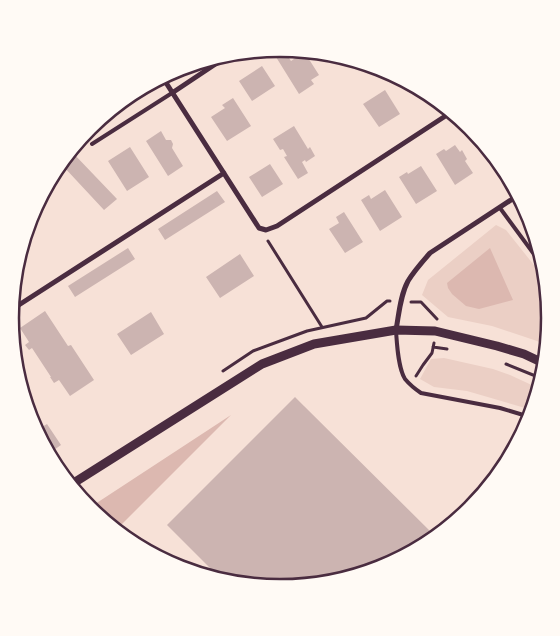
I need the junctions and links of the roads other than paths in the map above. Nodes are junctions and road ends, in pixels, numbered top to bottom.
1 (213, 66) edge
2 (166, 83) edge
3 (172, 93) junction
4 (445, 116) edge
5 (92, 144) dead end
6 (224, 173) junction
7 (512, 199) edge
8 (500, 208) junction
9 (533, 252) edge
10 (19, 305) edge
11 (396, 330) junction
12 (538, 360) edge
13 (522, 415) edge
14 (77, 481) edge

1 - 3 street
2 - 3 street
3 - 5 lane
3 - 6 street
4 - 6 street
6 - 10 street
7 - 8 street
8 - 9 lane
8 - 11 street
11 - 12 street
11 - 13 lane
11 - 14 street

